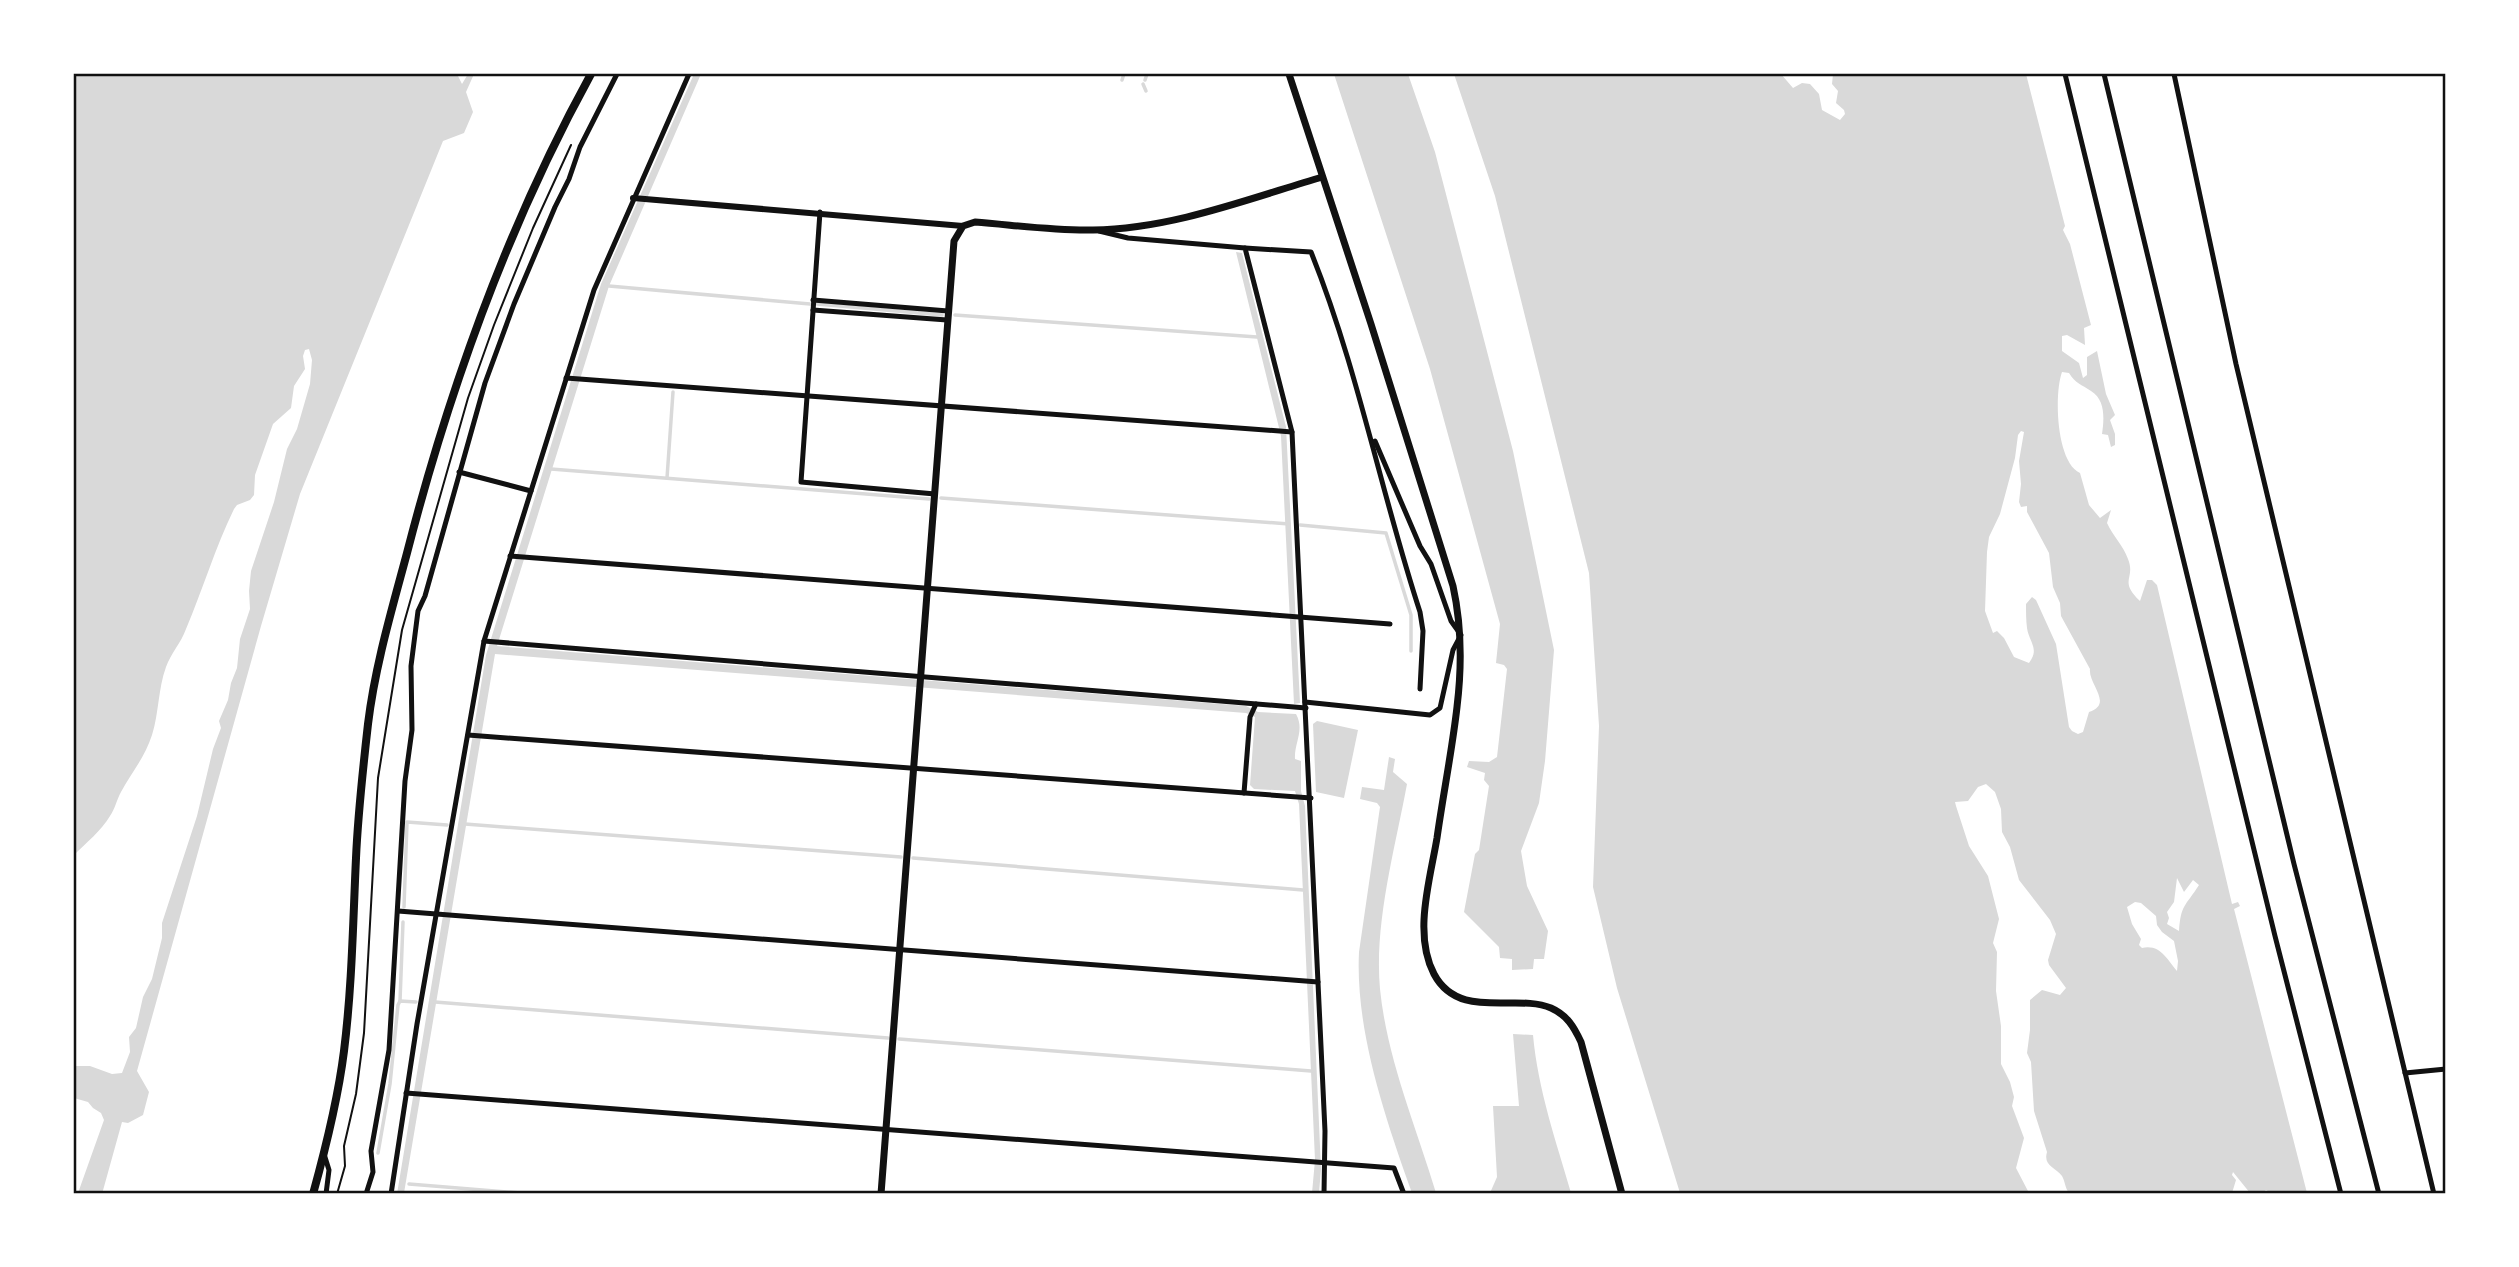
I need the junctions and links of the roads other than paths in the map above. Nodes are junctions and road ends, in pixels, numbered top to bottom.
1 (590, 74) edge
2 (617, 74) edge
3 (689, 74) edge
4 (1289, 74) edge
5 (2065, 74) edge
6 (2104, 74) edge
7 (2175, 74) edge
8 (1322, 177) junction
9 (635, 198) junction
10 (820, 212) junction
11 (962, 226) junction
12 (1093, 230) junction
13 (1245, 248) junction
14 (813, 300) junction
15 (813, 310) junction
16 (948, 311) junction
17 (947, 320) junction
18 (567, 378) junction
19 (806, 396) junction
20 (940, 406) junction
21 (1368, 426) junction
22 (1291, 432) junction
23 (459, 471) junction
24 (531, 491) junction
25 (935, 494) junction
26 (512, 556) junction
27 (928, 588) junction
28 (1300, 617) junction
29 (1390, 624) dead end
30 (1461, 635) junction
31 (486, 641) junction
32 (921, 677) junction
33 (1420, 689) dead end
34 (1305, 705) junction
35 (1255, 706) junction
36 (469, 735) junction
37 (914, 769) junction
38 (1244, 793) junction
39 (1308, 798) junction
40 (398, 911) junction
41 (439, 914) junction
42 (901, 949) junction
43 (1317, 982) junction
44 (2445, 1069) edge
45 (2405, 1073) junction
46 (408, 1093) junction
47 (886, 1130) junction
48 (324, 1154) junction
49 (1324, 1164) junction
50 (313, 1194) edge
51 (326, 1194) edge
52 (366, 1194) edge
53 (391, 1194) edge
54 (881, 1194) edge
55 (1324, 1194) edge
56 (1404, 1194) edge
57 (1622, 1194) edge
58 (2341, 1194) edge
59 (2379, 1194) edge
60 (2434, 1194) edge

1 - 48 main road
2 - 23 street
3 - 9 street
4 - 8 main road
5 - 58 street
6 - 59 street
7 - 45 street
8 - 12 main road
8 - 30 main road
9 - 10 street
9 - 18 street
10 - 11 street
10 - 14 street
11 - 12 main road
11 - 16 main road
12 - 13 street
13 - 21 street
13 - 22 street
14 - 15 street
14 - 16 street
15 - 17 street
15 - 19 street
16 - 17 main road
17 - 20 main road
18 - 19 street
18 - 24 street
19 - 20 street
19 - 25 street
20 - 22 street
20 - 25 main road
21 - 30 street
21 - 33 street
22 - 28 street
23 - 24 street
23 - 40 street
24 - 26 street
25 - 27 main road
26 - 27 street
26 - 31 street
27 - 28 street
27 - 32 main road
28 - 29 street
28 - 34 street
30 - 34 street
30 - 57 main road
31 - 32 street
31 - 36 street
32 - 35 street
32 - 37 main road
34 - 35 street
34 - 39 street
35 - 38 street
36 - 37 street
36 - 41 street
37 - 38 street
37 - 42 main road
38 - 39 street
39 - 43 street
40 - 41 street
40 - 52 street
41 - 42 street
41 - 46 street
42 - 43 street
42 - 47 main road
43 - 49 street
44 - 45 street
45 - 60 street
46 - 47 street
46 - 53 street
47 - 49 street
47 - 54 main road
48 - 50 main road
48 - 51 street
49 - 55 street
49 - 56 street

